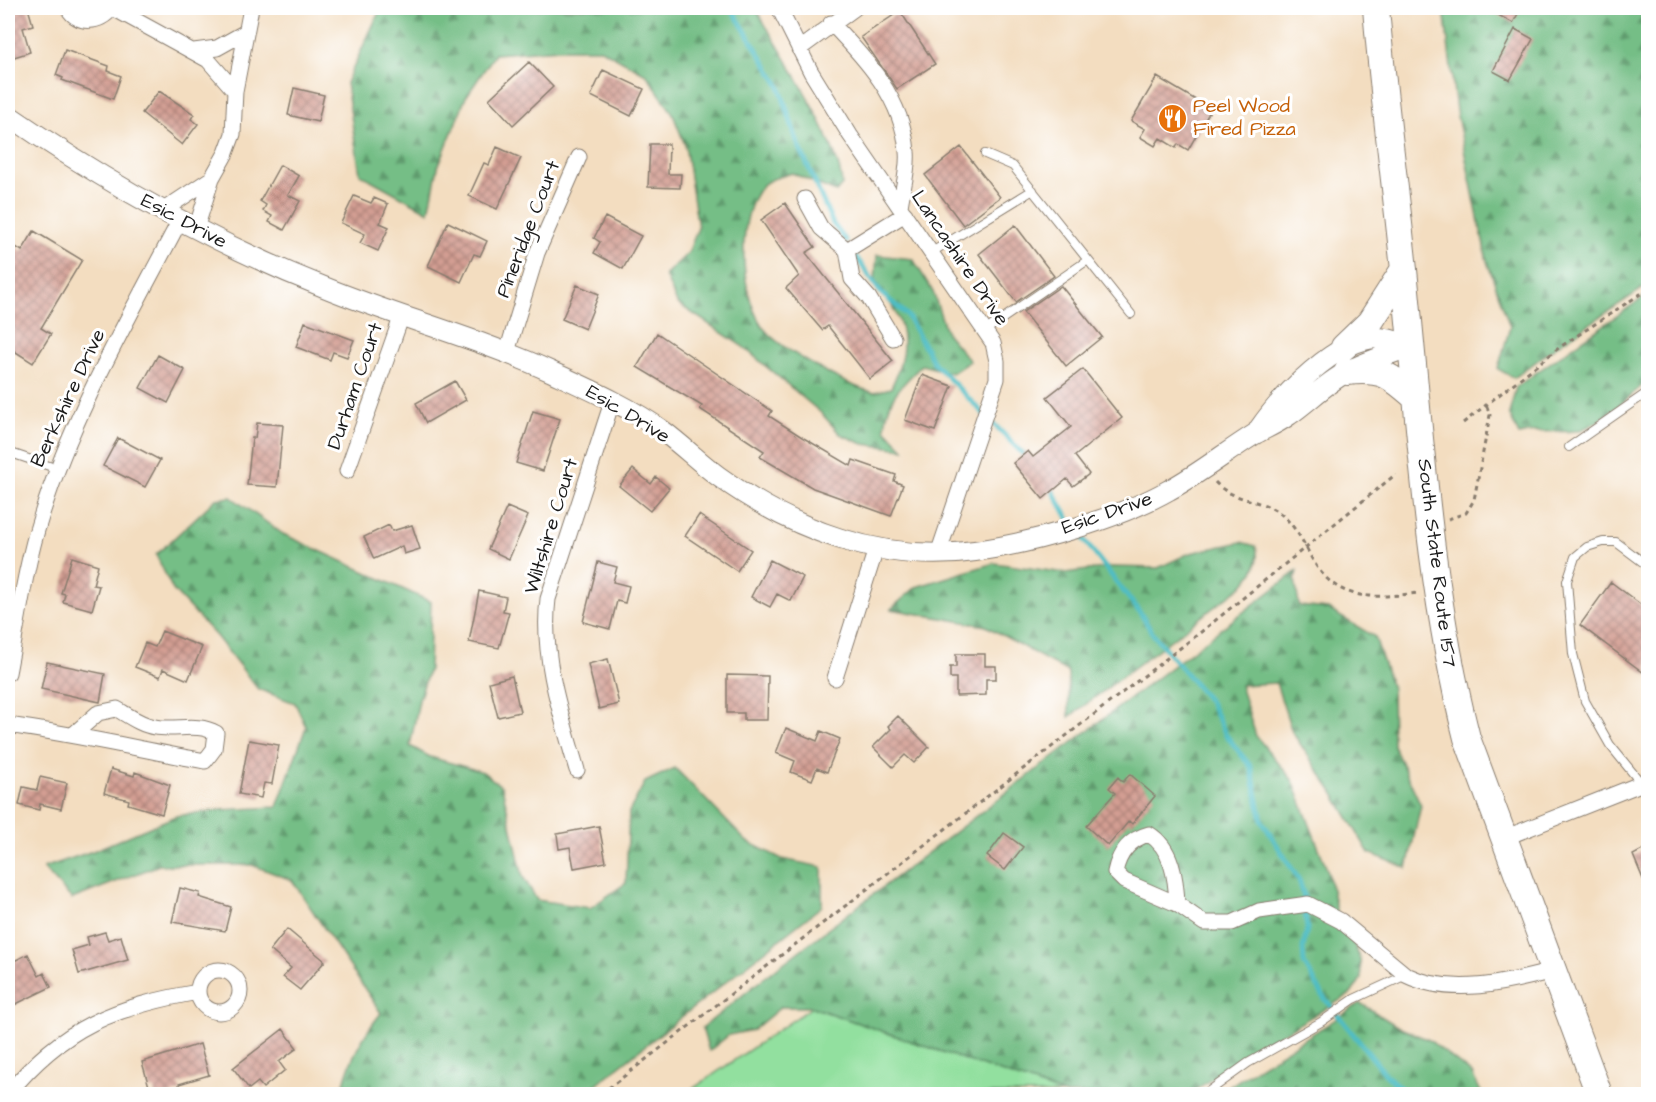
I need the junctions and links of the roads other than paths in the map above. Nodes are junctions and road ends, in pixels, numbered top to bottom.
1 (68, 8) edge
2 (112, 8) edge
3 (251, 8) edge
4 (779, 8) edge
5 (855, 8) edge
6 (1376, 8) edge
7 (831, 23) junction
8 (244, 33) junction
9 (799, 49) junction
10 (194, 51) junction
11 (235, 91) junction
12 (8, 116) edge
13 (985, 154) dead end
14 (579, 157) dead end
15 (212, 178) junction
16 (1033, 190) junction
17 (805, 199) dead end
18 (902, 210) junction
19 (162, 211) junction
20 (188, 224) junction
21 (847, 250) junction
22 (932, 252) junction
23 (1088, 260) junction
24 (1404, 269) junction
25 (1131, 314) dead end
26 (402, 315) junction
27 (986, 330) junction
28 (893, 338) dead end
29 (1411, 346) junction
30 (507, 352) junction
31 (1345, 360) junction
32 (1648, 392) edge
33 (1416, 398) junction
34 (612, 402) junction
35 (1569, 447) dead end
36 (8, 452) edge
37 (58, 469) junction
38 (347, 471) dead end
39 (876, 549) junction
40 (938, 554) junction
41 (1648, 566) edge
42 (8, 673) edge
43 (835, 678) dead end
44 (8, 725) edge
45 (74, 734) junction
46 (577, 770) dead end
47 (1645, 782) edge
48 (1504, 838) junction
49 (1177, 904) junction
50 (1553, 971) junction
51 (1406, 975) junction
52 (198, 992) dead end
53 (8, 1095) edge
54 (1204, 1095) edge
55 (1599, 1095) edge

1 - 2 street
2 - 10 street
3 - 8 street, Berkshire Drive
4 - 9 street, Lancashire Drive
5 - 7 street
6 - 24 main road, South State Route 157
7 - 9 street
7 - 18 street
8 - 10 street
8 - 11 street, Berkshire Drive
9 - 18 street, Lancashire Drive
10 - 11 street
11 - 15 street, Berkshire Drive
12 - 19 street, Esic Drive
13 - 16 lane
14 - 30 street, Pineridge Court
15 - 19 street
15 - 20 street, Berkshire Drive
16 - 22 lane
16 - 23 lane
17 - 21 street
18 - 21 street
18 - 22 street, Lancashire Drive
19 - 20 street, Esic Drive
20 - 26 street, Esic Drive
20 - 37 street, Berkshire Drive
21 - 28 street
22 - 27 street, Lancashire Drive
23 - 25 lane
23 - 27 lane
24 - 29 main road, South State Route 157
24 - 31 main road
26 - 30 street, Esic Drive
26 - 38 street, Durham Court
27 - 40 street, Lancashire Drive
29 - 31 street, Esic Drive
29 - 33 main road, South State Route 157
30 - 34 street, Esic Drive
31 - 33 main road
31 - 40 street, Esic Drive
32 - 35 lane
33 - 48 main road, South State Route 157
34 - 39 street, Esic Drive
34 - 46 street, Wiltshire Court
36 - 37 lane
37 - 42 street, Berkshire Drive
39 - 40 street, Esic Drive
39 - 43 street
41 - 47 lane
44 - 45 street
45 - 45 street
47 - 48 street
48 - 50 main road, South State Route 157
49 - 49 street
49 - 51 street
50 - 51 street
50 - 55 main road, South State Route 157
51 - 54 lane
52 - 53 street

